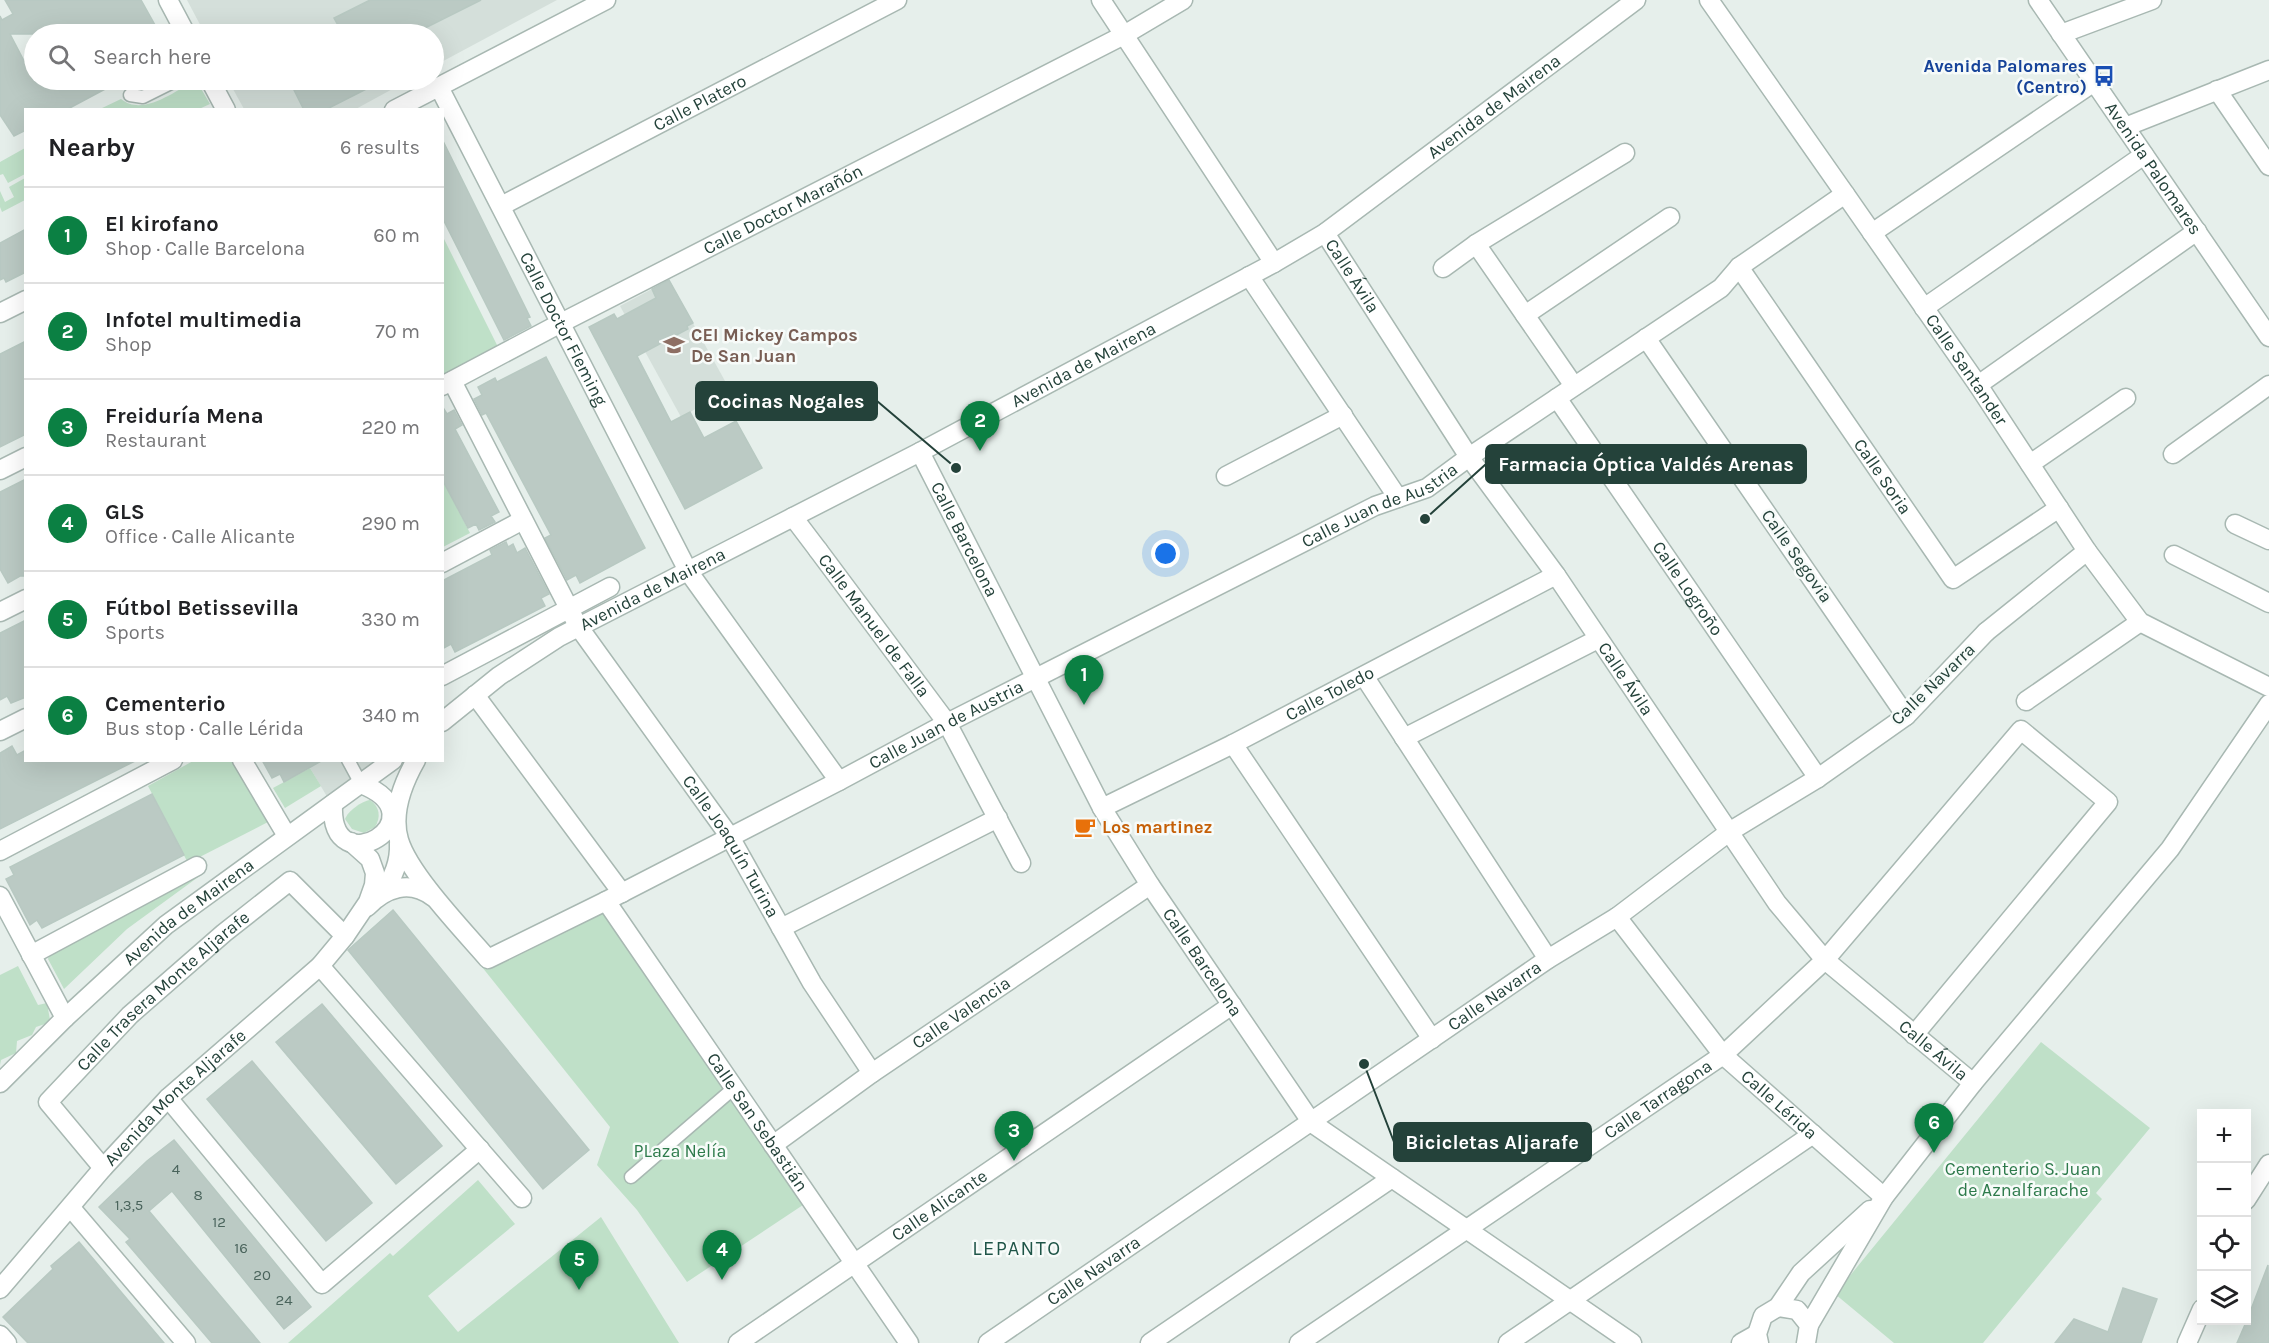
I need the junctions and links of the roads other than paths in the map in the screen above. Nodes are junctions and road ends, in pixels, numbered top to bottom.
1 (168, 0) edge
2 (606, 0) edge
3 (897, 0) edge
4 (1101, 0) edge
5 (1183, 0) edge
6 (1636, 0) edge
7 (1708, 0) edge
8 (2037, 0) edge
9 (2152, 0) edge
10 (181, 24) edge
11 (2061, 34) junction
12 (1124, 35) junction
13 (2269, 70) edge
14 (2094, 82) junction
15 (444, 84) edge
16 (156, 90) edge
17 (215, 90) edge
18 (433, 90) edge
19 (441, 90) edge
20 (2217, 90) junction
21 (129, 95) dead end
22 (225, 108) edge
23 (398, 108) edge
24 (2125, 127) junction
25 (1625, 153) dead end
26 (2144, 155) junction
27 (2269, 166) edge
28 (1845, 194) junction
29 (501, 206) junction
30 (1670, 217) dead end
31 (2197, 231) junction
32 (1325, 233) junction
33 (1872, 233) junction
34 (1476, 244) junction
35 (1274, 263) junction
36 (1739, 267) junction
37 (1443, 268) dead end
38 (1250, 276) junction
39 (24, 301) edge
40 (1924, 308) junction
41 (0, 313) edge
42 (1525, 315) junction
43 (559, 324) junction
44 (2269, 337) edge
45 (1646, 338) junction
46 (447, 384) edge
47 (1978, 385) junction
48 (2269, 385) edge
49 (1574, 386) junction
50 (1557, 398) junction
51 (2127, 398) dead end
52 (1343, 416) junction
53 (920, 452) junction
54 (2173, 454) dead end
55 (1469, 457) junction
56 (24, 458) edge
57 (2030, 464) junction
58 (0, 470) edge
59 (1226, 476) dead end
60 (1398, 498) junction
61 (2059, 508) junction
62 (793, 517) junction
63 (523, 520) junction
64 (2235, 524) dead end
65 (2269, 540) edge
66 (2087, 551) junction
67 (2174, 555) dead end
68 (444, 562) edge
69 (688, 571) junction
70 (1556, 575) junction
71 (610, 586) dead end
72 (24, 600) edge
73 (2269, 603) edge
74 (569, 609) junction
75 (0, 612) edge
76 (2140, 622) junction
77 (578, 626) junction
78 (1598, 639) junction
79 (444, 675) edge
80 (1364, 676) junction
81 (1035, 679) junction
82 (2269, 687) edge
83 (475, 695) junction
84 (2026, 701) dead end
85 (2269, 704) edge
86 (1906, 716) junction
87 (24, 719) edge
88 (446, 720) edge
89 (947, 723) junction
90 (0, 731) edge
91 (1404, 738) junction
92 (1233, 744) junction
93 (169, 762) edge
94 (243, 762) edge
95 (349, 762) edge
96 (390, 762) edge
97 (415, 762) edge
98 (1818, 778) junction
99 (839, 781) junction
100 (361, 784) junction
101 (333, 804) junction
102 (390, 806) junction
103 (1102, 808) junction
104 (998, 818) junction
105 (1729, 832) junction
106 (287, 836) junction
107 (398, 836) junction
108 (730, 837) junction
109 (351, 842) junction
110 (0, 851) edge
111 (370, 859) junction
112 (1021, 863) dead end
113 (197, 866) dead end
114 (392, 878) junction
115 (1150, 885) junction
116 (417, 888) junction
117 (381, 894) junction
118 (0, 896) edge
119 (614, 897) junction
120 (441, 903) junction
121 (359, 916) junction
122 (1617, 917) junction
123 (781, 928) junction
124 (345, 936) junction
125 (31, 955) junction
126 (1548, 960) junction
127 (1826, 960) junction
128 (320, 966) junction
129 (1232, 1005) junction
130 (65, 1018) junction
131 (1914, 1035) junction
132 (1432, 1039) junction
133 (1723, 1055) junction
134 (873, 1073) junction
135 (0, 1083) edge
136 (1973, 1083) junction
137 (734, 1088) junction
138 (168, 1098) junction
139 (1312, 1123) junction
140 (1813, 1134) junction
141 (773, 1145) junction
142 (480, 1149) junction
143 (2269, 1164) edge
144 (103, 1168) junction
145 (631, 1177) dead end
146 (1392, 1178) junction
147 (2251, 1193) edge
148 (1884, 1197) junction
149 (522, 1198) dead end
150 (71, 1208) junction
151 (1467, 1228) junction
152 (853, 1263) junction
153 (0, 1289) edge
154 (1571, 1300) junction
155 (1778, 1307) junction
156 (2197, 1320) edge
157 (1808, 1334) edge
158 (0, 1335) edge
159 (1754, 1341) edge
160 (7, 1343) edge
161 (186, 1343) edge
162 (738, 1343) edge
163 (909, 1343) edge
164 (988, 1343) edge
165 (1150, 1343) edge
166 (1299, 1343) edge
167 (1508, 1343) edge
168 (1632, 1343) edge
169 (2187, 1343) edge

1 - 10 street
2 - 15 street
3 - 29 street, Calle Platero
4 - 12 street
5 - 12 street, Calle Doctor Marañón
6 - 32 street, Avenida de Mairena
7 - 28 street, Calle Santander
8 - 11 street, Avenida Palomares
9 - 11 street
11 - 14 street, Avenida Palomares
12 - 35 street
12 - 43 street, Calle Doctor Marañón
13 - 20 street
14 - 24 street, Avenida Palomares
14 - 33 street
16 - 21 lane
17 - 22 street
18 - 23 street
19 - 29 street, Calle Doctor Fleming
20 - 24 street
20 - 27 street
24 - 26 street, Avenida Palomares
25 - 34 street
26 - 31 street, Avenida Palomares
26 - 40 street
28 - 33 street, Calle Santander
28 - 36 street, Calle Juan de Austria
29 - 43 street, Calle Doctor Fleming
30 - 42 street
31 - 44 street, Avenida Palomares
31 - 47 street
32 - 35 street, Avenida de Mairena
32 - 55 street, Calle Ávila
33 - 40 street, Calle Santander
34 - 37 street
34 - 42 street
35 - 38 street, Avenida de Mairena
36 - 45 street, Calle Juan de Austria
36 - 61 street, Calle Soria
38 - 52 street
38 - 53 street, Avenida de Mairena
39 - 41 street
40 - 47 street, Calle Santander
42 - 49 street
43 - 46 street, Calle Doctor Marañón
43 - 69 street, Calle Doctor Fleming
45 - 49 street, Calle Juan de Austria
45 - 86 street, Calle Segovia
46 - 63 street, Calle Joaquín Turina
47 - 57 street, Calle Santander
48 - 54 street
49 - 50 street, Calle Juan de Austria
50 - 55 street, Calle Juan de Austria
50 - 98 street, Calle Logroño
51 - 57 street
52 - 59 street
52 - 60 street
53 - 62 street, Avenida de Mairena
53 - 81 street, Calle Barcelona
55 - 60 street, Calle Juan de Austria
55 - 70 street, Calle Ávila
56 - 58 street
57 - 61 street, Calle Santander
60 - 81 street, Calle Juan de Austria
61 - 66 street, Calle Santander
62 - 69 street, Avenida de Mairena
62 - 89 street, Calle Manuel de Falla
63 - 68 street
63 - 74 street, Calle Joaquín Turina
64 - 65 street
66 - 76 street, Calle Santander
66 - 86 street, Calle Navarra
67 - 73 street
69 - 77 street, Avenida de Mairena
69 - 99 street, Calle Doctor Fleming
70 - 78 street, Calle Ávila
70 - 80 street, Calle Toledo
71 - 74 street
72 - 75 street
74 - 77 street, Calle Joaquín Turina
74 - 79 street
76 - 82 street, Calle Santander
76 - 84 street
77 - 83 street, Avenida de Mairena
77 - 108 street, Calle Joaquín Turina
78 - 91 street
78 - 105 street, Calle Ávila
80 - 91 street
80 - 92 street, Calle Toledo
81 - 89 street, Calle Juan de Austria
81 - 103 street, Calle Barcelona
83 - 88 street, Avenida de Mairena
83 - 119 street, Calle San Sebastián
85 - 136 street
86 - 98 street, Calle Navarra
87 - 90 street
89 - 99 street, Calle Juan de Austria
89 - 104 street, Calle Manuel de Falla
91 - 126 street
92 - 103 street, Calle Toledo
92 - 132 street
93 - 110 street
94 - 106 street
95 - 100 lane
96 - 100 street, Avenida de Mairena
97 - 107 street
98 - 105 street, Calle Navarra
99 - 108 street, Calle Juan de Austria
100 - 101 street, Avenida de Mairena
100 - 102 street
101 - 106 street, Avenida de Mairena
101 - 109 street
102 - 107 street
102 - 109 street
103 - 115 street, Calle Barcelona
104 - 112 street, Calle Manuel de Falla
104 - 123 street
105 - 122 street, Calle Navarra
105 - 127 street, Calle Ávila
106 - 130 street, Avenida de Mairena
107 - 114 street
107 - 120 street, Calle Juan de Austria
108 - 119 street, Calle Juan de Austria
108 - 123 street, Calle Joaquín Turina
109 - 111 street
111 - 114 street
111 - 121 street
113 - 125 street
114 - 116 street
114 - 117 street
115 - 129 street, Calle Barcelona
115 - 134 street, Calle Valencia
116 - 117 street
116 - 120 street
117 - 121 street
118 - 125 street
119 - 120 street, Calle Juan de Austria
119 - 137 street, Calle San Sebastián
121 - 124 street, Avenida Monte Aljarafe
122 - 126 street, Calle Navarra
122 - 133 street, Calle Lérida
123 - 134 street, Calle Joaquín Turina
124 - 128 street, Avenida Monte Aljarafe
124 - 144 street, Calle Trasera Monte Aljarafe
125 - 130 street
126 - 132 street, Calle Navarra
127 - 131 street, Calle Ávila
127 - 131 street, Calle Tarragona
127 - 133 street, Calle Tarragona
128 - 138 street, Avenida Monte Aljarafe
128 - 142 street
129 - 139 street, Calle Barcelona
129 - 152 street, Calle Alicante
130 - 135 street, Avenida de Mairena
131 - 136 street, Calle Ávila
132 - 139 street, Calle Navarra
133 - 140 street, Calle Lérida
133 - 151 street, Calle Tarragona
134 - 141 street, Calle Valencia
136 - 148 street
137 - 141 street, Calle San Sebastián
137 - 145 lane
138 - 142 street
138 - 144 street, Avenida Monte Aljarafe
139 - 146 street, Calle Barcelona
139 - 164 street, Calle Navarra
140 - 148 street, Calle Lérida
140 - 154 street
141 - 152 street, Calle San Sebastián
142 - 149 street
143 - 147 street
144 - 150 street, Avenida Monte Aljarafe
146 - 151 street, Calle Barcelona
146 - 165 street
148 - 155 street
148 - 157 street
150 - 153 street, Avenida Monte Aljarafe
150 - 161 street
151 - 154 street, Calle Barcelona
151 - 166 street, Calle Tarragona
152 - 162 street, Calle Alicante
152 - 163 street, Calle San Sebastián
154 - 167 street
154 - 168 street, Calle Barcelona
155 - 157 street
155 - 159 street
156 - 169 street
158 - 160 street

